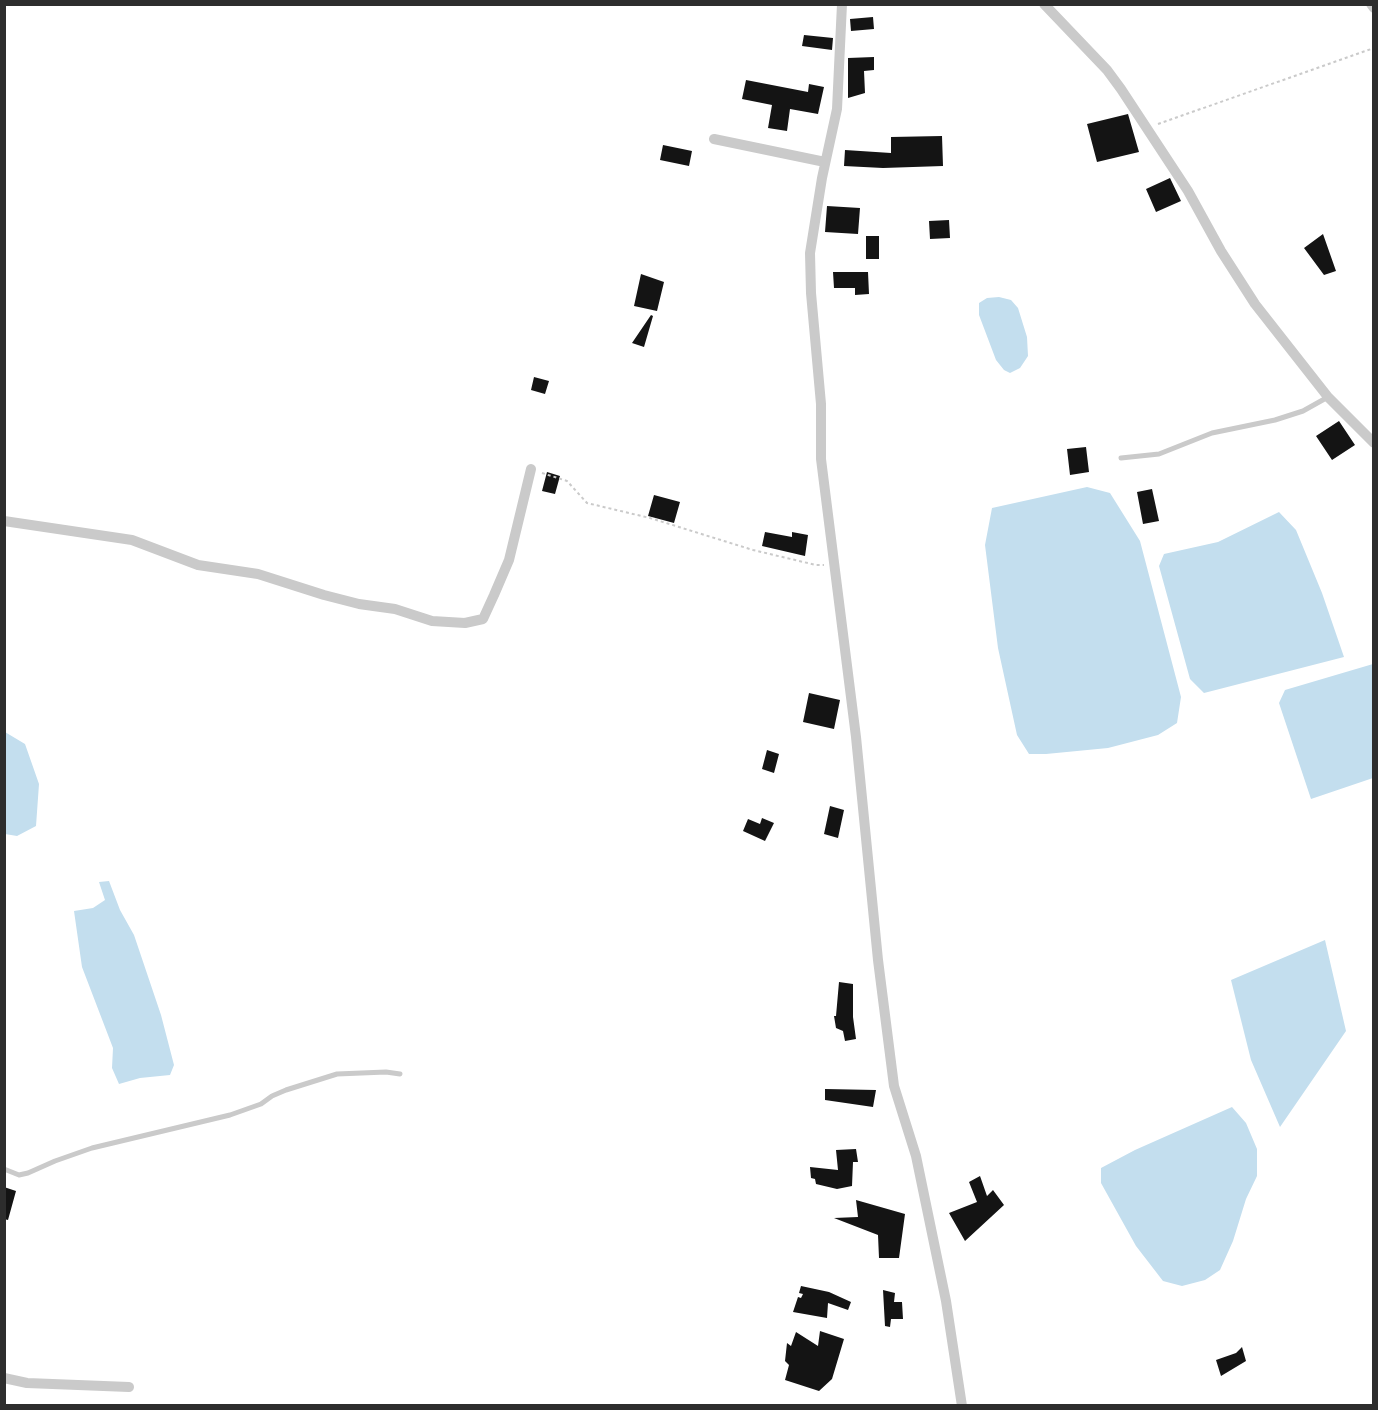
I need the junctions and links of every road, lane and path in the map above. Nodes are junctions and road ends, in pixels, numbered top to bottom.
1 (842, 4) edge
2 (1044, 4) edge
3 (1374, 48) edge
4 (1146, 129) junction
5 (714, 139) dead end
6 (825, 162) junction
7 (1328, 397) junction
8 (1374, 443) edge
9 (1120, 459) dead end
10 (531, 469) joint
11 (4, 521) edge
12 (834, 564) junction
13 (400, 1074) dead end
14 (4, 1168) edge
15 (4, 1378) edge
16 (129, 1387) dead end
17 (962, 1406) edge

1 - 6 street
2 - 4 street
3 - 4 path
4 - 7 street
5 - 6 street
6 - 12 street
7 - 8 street
7 - 9 lane
10 - 11 street
10 - 12 path
12 - 17 street
13 - 14 lane
15 - 16 street

